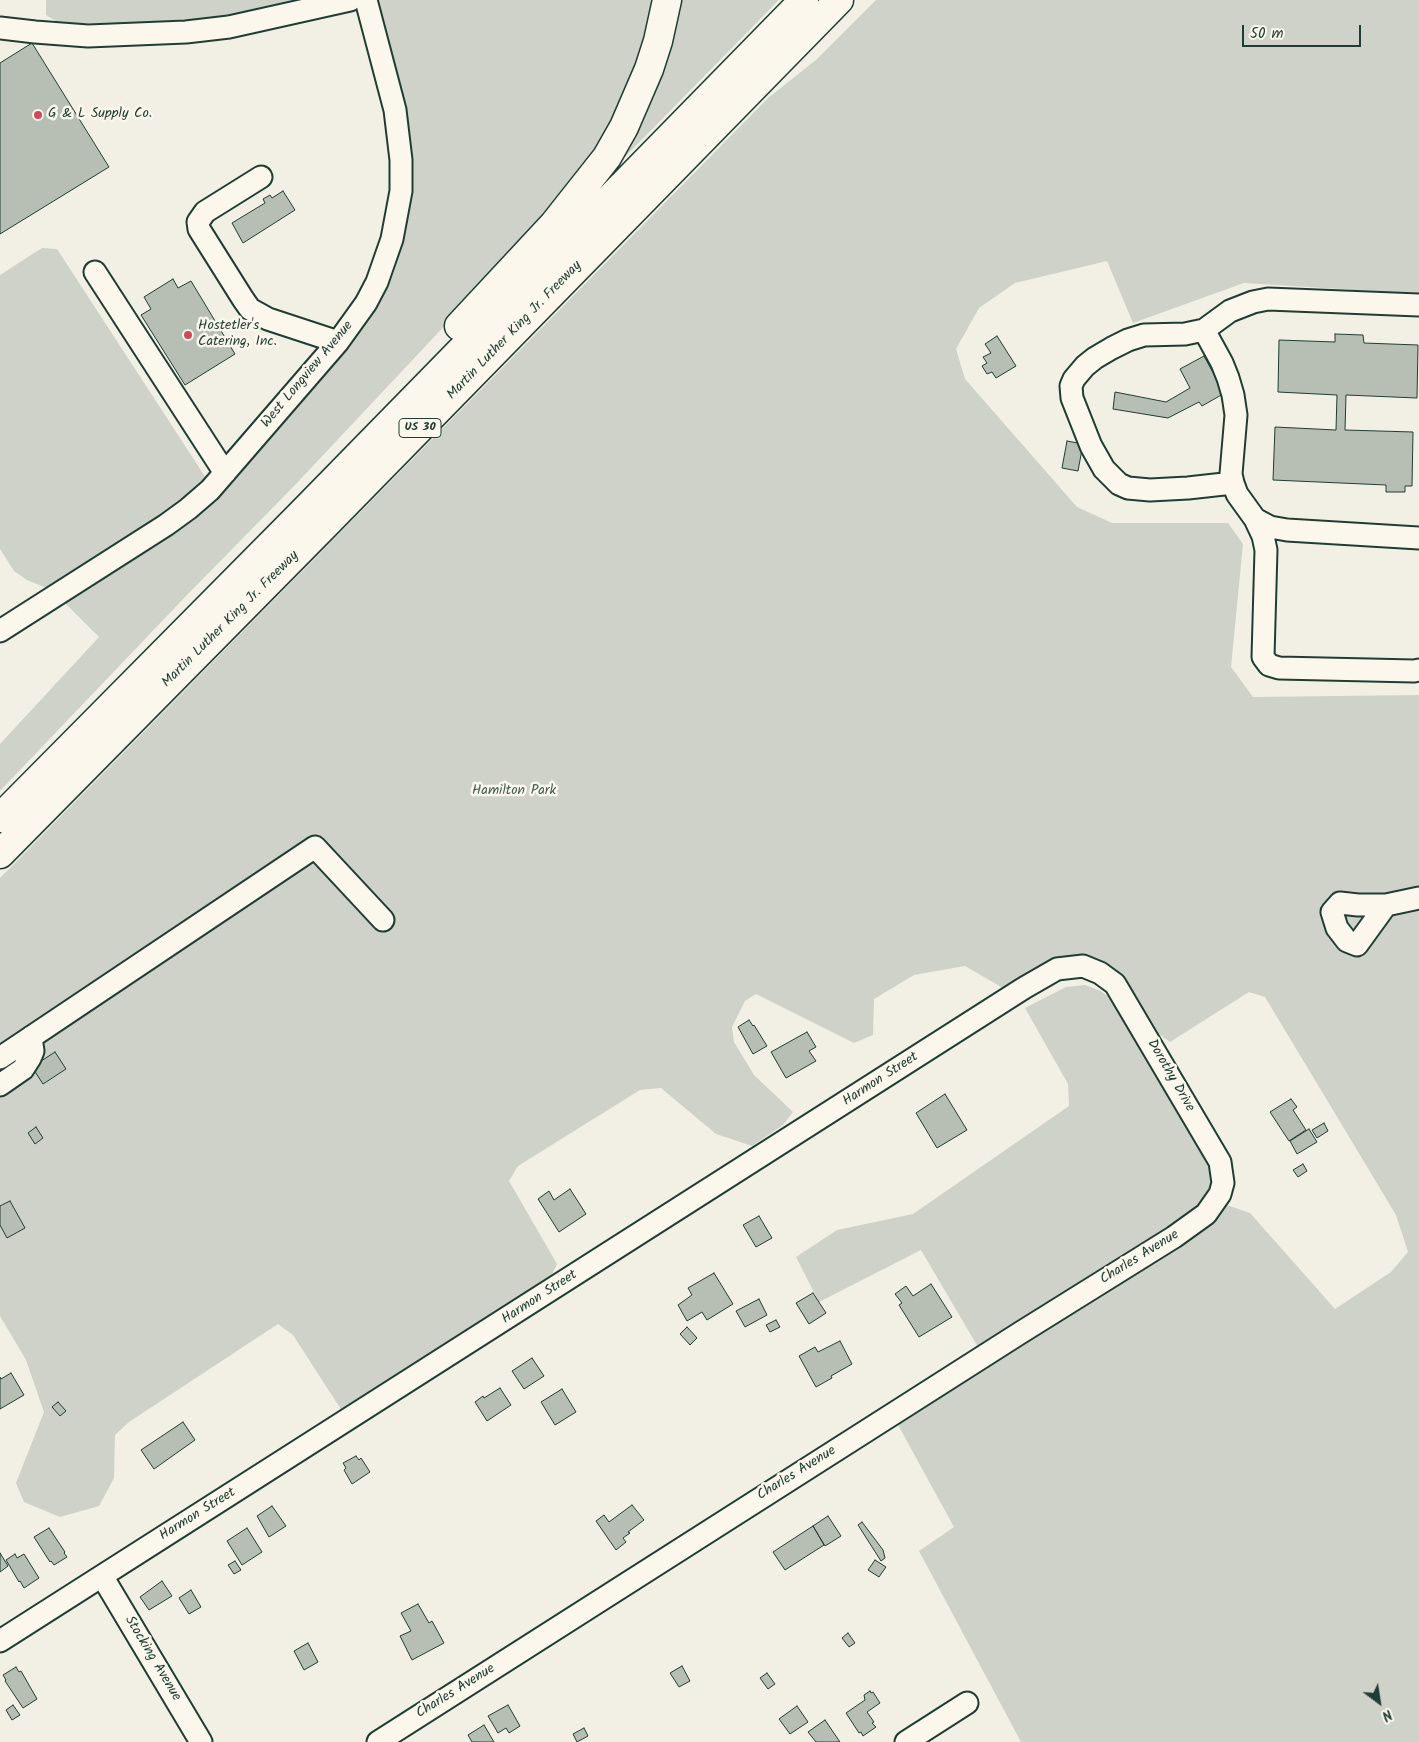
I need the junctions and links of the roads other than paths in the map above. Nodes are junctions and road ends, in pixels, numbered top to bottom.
1 (350, 0) edge
2 (366, 0) edge
3 (667, 0) edge
4 (804, 0) edge
5 (839, 0) edge
6 (857, 0) edge
7 (0, 28) edge
8 (761, 79) junction
9 (261, 176) dead end
10 (95, 272) dead end
11 (1419, 305) edge
12 (1204, 330) junction
13 (338, 342) junction
14 (225, 473) junction
15 (1233, 483) junction
16 (1255, 519) junction
17 (1419, 538) edge
18 (0, 631) edge
19 (1419, 670) edge
20 (78, 740) junction
21 (0, 818) edge
22 (0, 854) edge
23 (1419, 898) edge
24 (1386, 905) dead end
25 (384, 920) dead end
26 (1083, 966) joint
27 (31, 1037) junction
28 (0, 1058) edge
29 (0, 1086) edge
30 (1214, 1204) joint
31 (102, 1576) junction
32 (0, 1641) edge
33 (967, 1703) dead end
34 (201, 1742) edge
35 (378, 1742) edge
36 (906, 1742) edge

1 - 7 street
2 - 13 street, West Longview Avenue
3 - 20 highway
4 - 20 highway, Martin Luther King Jr. Freeway / US 30
5 - 8 highway, Martin Luther King Jr. Freeway / US 30
6 - 8 highway
8 - 22 highway, Martin Luther King Jr. Freeway / US 30
9 - 13 street
10 - 14 street
11 - 12 street
12 - 15 street
12 - 15 street
13 - 14 street, West Longview Avenue
14 - 18 street, West Longview Avenue
15 - 16 street
16 - 17 street
16 - 19 street
20 - 21 highway, Martin Luther King Jr. Freeway / US 30
23 - 24 street
25 - 27 street
26 - 30 street, Dorothy Drive
26 - 31 street, Harmon Street
27 - 28 street
27 - 29 street
30 - 35 street, Charles Avenue
31 - 32 street, Harmon Street
31 - 34 street, Stocking Avenue
33 - 36 street

